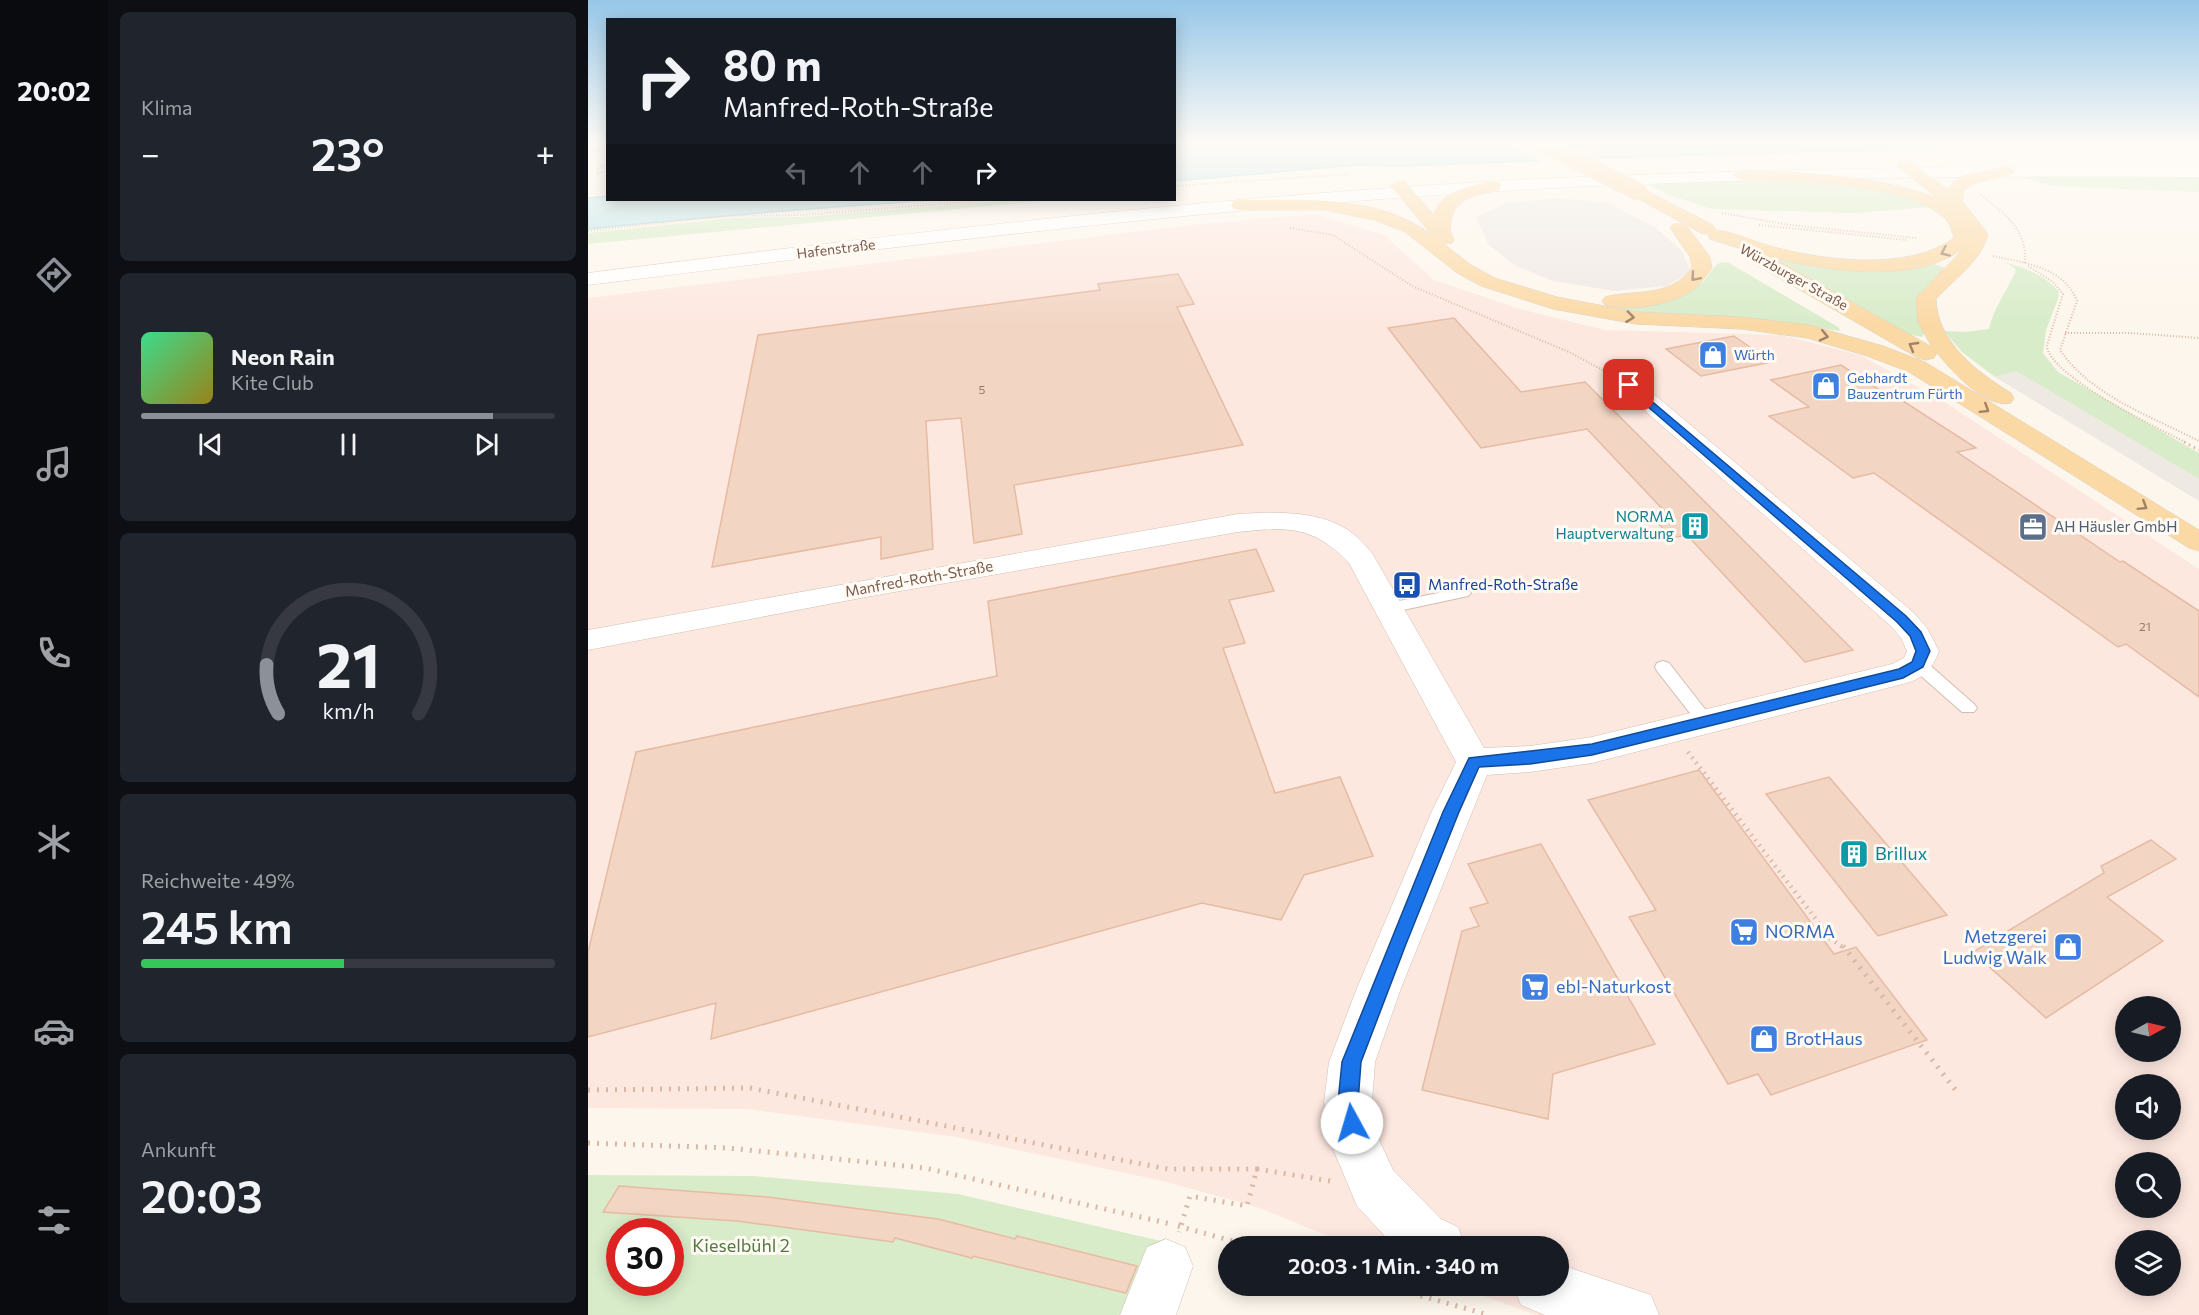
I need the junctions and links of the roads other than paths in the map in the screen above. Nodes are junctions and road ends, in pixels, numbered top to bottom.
1 (1208, 203) edge
2 (1255, 203) edge
3 (1391, 203) edge
4 (1414, 203) edge
5 (1448, 203) edge
6 (1633, 203) edge
7 (1669, 203) edge
8 (1931, 203) edge
9 (1954, 203) edge
10 (1240, 205) junction
11 (1721, 223) junction
12 (1411, 228) junction
13 (1679, 228) junction
14 (1441, 235) junction
15 (588, 271) edge
16 (588, 279) edge
17 (1917, 367) junction
18 (1629, 385) road end
19 (1982, 386) junction
20 (2199, 516) edge
21 (2199, 542) edge
22 (1463, 593) dead end
23 (1389, 608) junction
24 (588, 640) edge
25 (1918, 664) junction
26 (1663, 667) dead end
27 (1968, 708) dead end
28 (1706, 722) junction
29 (1474, 762) junction
30 (1420, 1236) edge
31 (1173, 1246) road end
32 (1569, 1295) edge
33 (1148, 1315) edge
34 (1631, 1315) edge

1 - 15 main road, Hafenstraße
2 - 10 main road, Hafenstraße
3 - 12 main road
4 - 14 main road
5 - 14 main road
6 - 13 main road, Würzburger Straße
7 - 11 main road, Würzburger Straße, bridge
8 -> 11 main road
9 - 19 main road
10 - 12 main road
10 - 16 main road, Hafenstraße
19 -> 11 main road, Würzburger Straße
12 -> 17 main road
13 -> 14 main road
13 - 17 main road, Würzburger Straße
17 -> 21 main road
18 - 25 main road
19 - 20 main road
22 - 23 lane
23 - 24 main road, Manfred-Roth-Straße
23 - 29 main road, Manfred-Roth-Straße
25 - 27 lane
25 - 28 main road
26 - 28 lane
28 - 29 main road
29 - 30 main road
31 - 33 main road
32 - 34 main road

